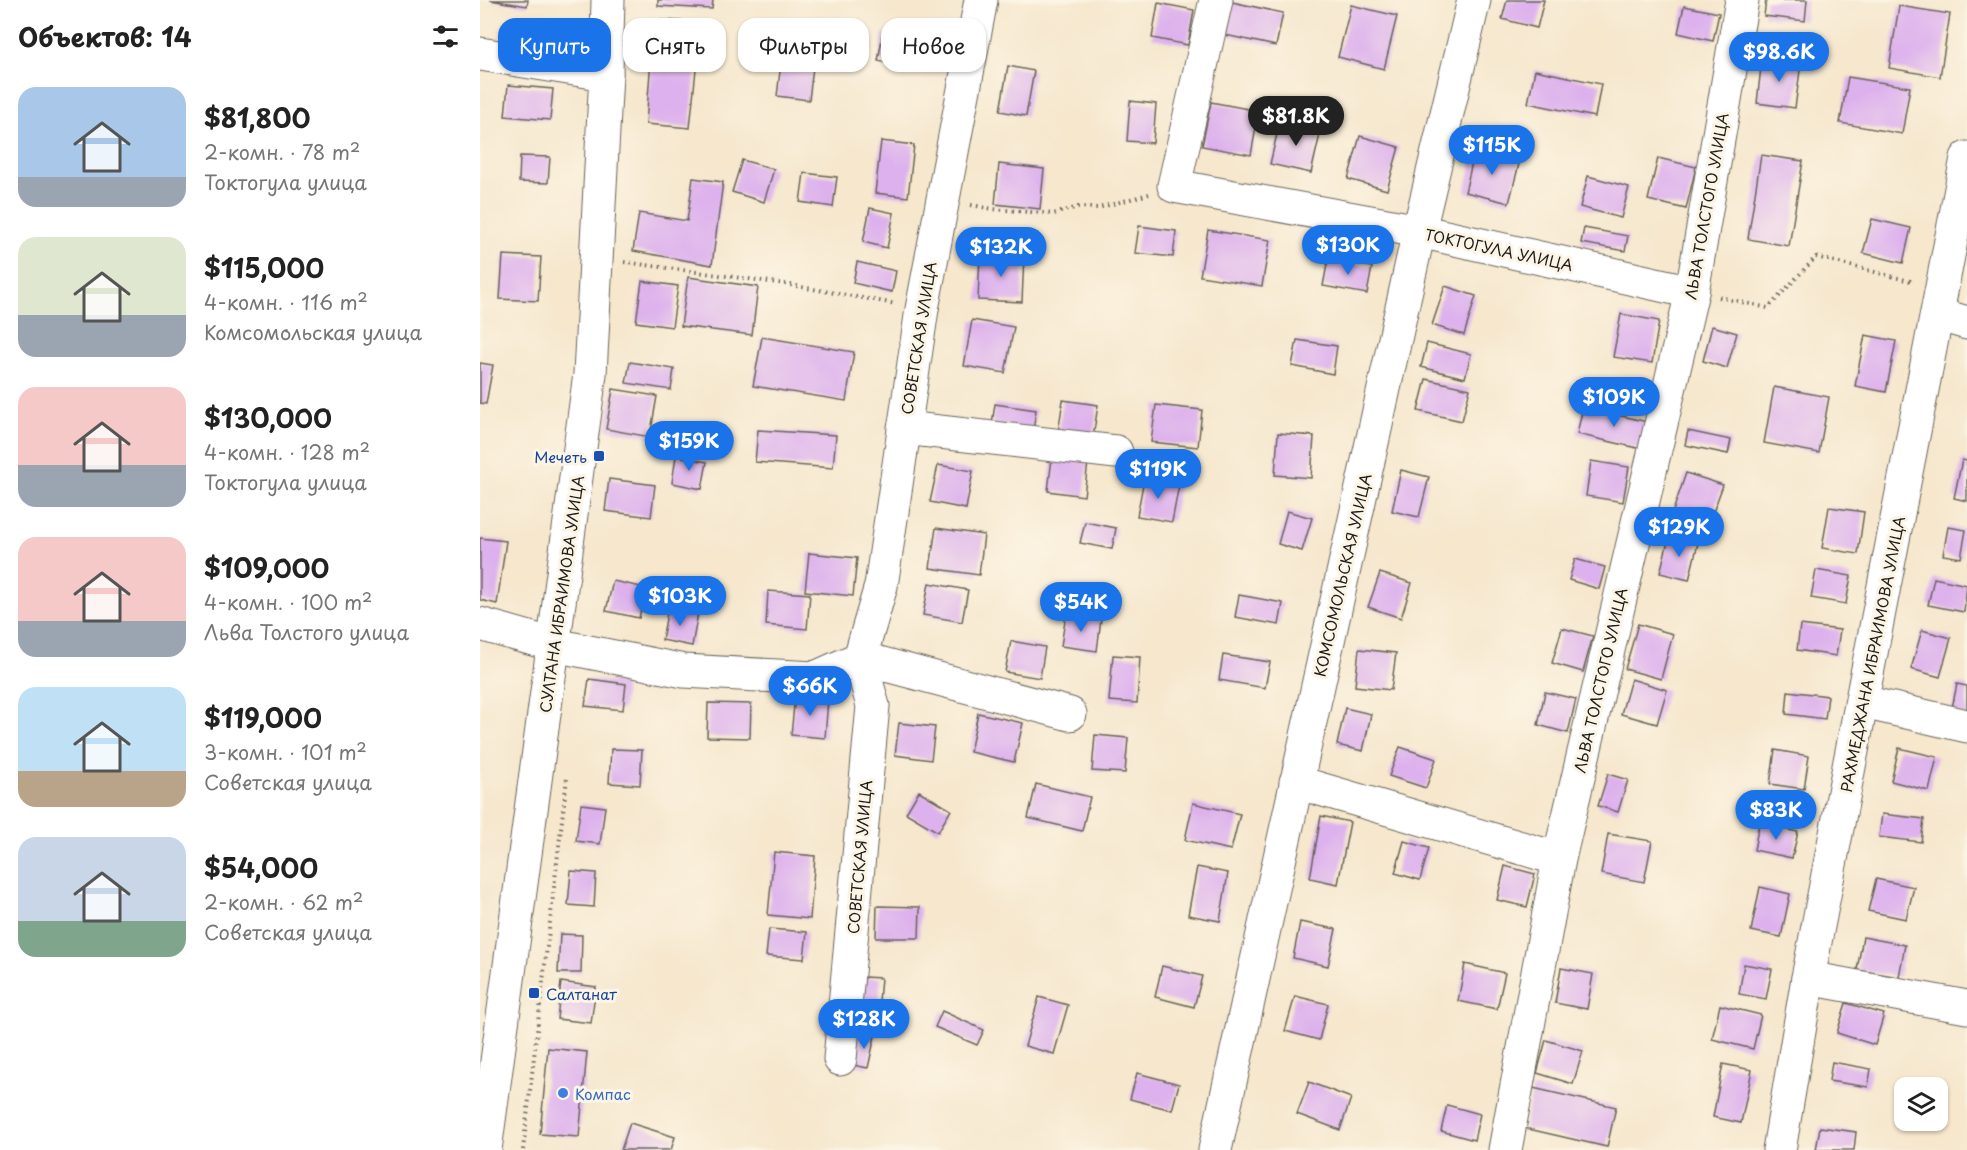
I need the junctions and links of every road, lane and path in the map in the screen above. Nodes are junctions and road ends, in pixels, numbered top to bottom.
1 (608, 0) edge
2 (981, 0) edge
3 (1216, 0) edge
4 (1474, 0) edge
5 (1742, 0) edge
6 (480, 54) edge
7 (606, 74) junction
8 (1967, 158) edge
9 (1174, 186) junction
10 (941, 199) junction
11 (1419, 231) junction
12 (621, 261) dead end
13 (1692, 292) junction
14 (922, 309) junction
15 (1952, 319) edge
16 (904, 428) junction
17 (1116, 452) dead end
18 (480, 624) edge
19 (554, 645) junction
20 (860, 658) junction
21 (1863, 702) junction
22 (1070, 714) dead end
23 (1967, 726) edge
24 (568, 770) dead end
25 (1296, 782) junction
26 (1558, 859) junction
27 (1809, 978) junction
28 (1967, 1007) edge
29 (840, 1059) dead end
30 (485, 1149) edge
31 (523, 1150) edge
32 (1215, 1150) edge
33 (1505, 1150) edge
34 (1779, 1150) edge

1 - 7 street, СУЛТАНА ИБРАИМОВА УЛИЦА
2 - 10 street, СОВЕТСКАЯ УЛИЦА
3 - 9 street
4 - 11 street, КОМСОМОЛЬСКАЯ УЛИЦА
5 - 13 street, ЛЬВА ТОЛСТОГО УЛИЦА
6 - 7 street
7 - 19 street, СУЛТАНА ИБРАИМОВА УЛИЦА
8 - 15 street, РАХМЕДЖАНА ИБРАИМОВА УЛИЦА
9 - 10 path
9 - 11 street, ТОКТОГУЛА УЛИЦА
10 - 14 street, СОВЕТСКАЯ УЛИЦА
11 - 13 street, ТОКТОГУЛА УЛИЦА
11 - 25 street, КОМСОМОЛЬСКАЯ УЛИЦА
12 - 14 path
13 - 15 path
13 - 26 street, ЛЬВА ТОЛСТОГО УЛИЦА
14 - 16 street, СОВЕТСКАЯ УЛИЦА
15 - 21 street, РАХМЕДЖАНА ИБРАИМОВА УЛИЦА
16 - 17 street, СОВЕТСКАЯ УЛИЦА
16 - 20 street, СОВЕТСКАЯ УЛИЦА
18 - 19 street
19 - 20 street
19 - 30 street, СУЛТАНА ИБРАИМОВА УЛИЦА
20 - 22 street
20 - 29 street, СОВЕТСКАЯ УЛИЦА
21 - 23 street
21 - 27 street, РАХМЕДЖАНА ИБРАИМОВА УЛИЦА
24 - 31 path
25 - 26 street
25 - 32 street, КОМСОМОЛЬСКАЯ УЛИЦА
26 - 33 street, ЛЬВА ТОЛСТОГО УЛИЦА
27 - 28 street
27 - 34 street, РАХМЕДЖАНА ИБРАИМОВА УЛИЦА

